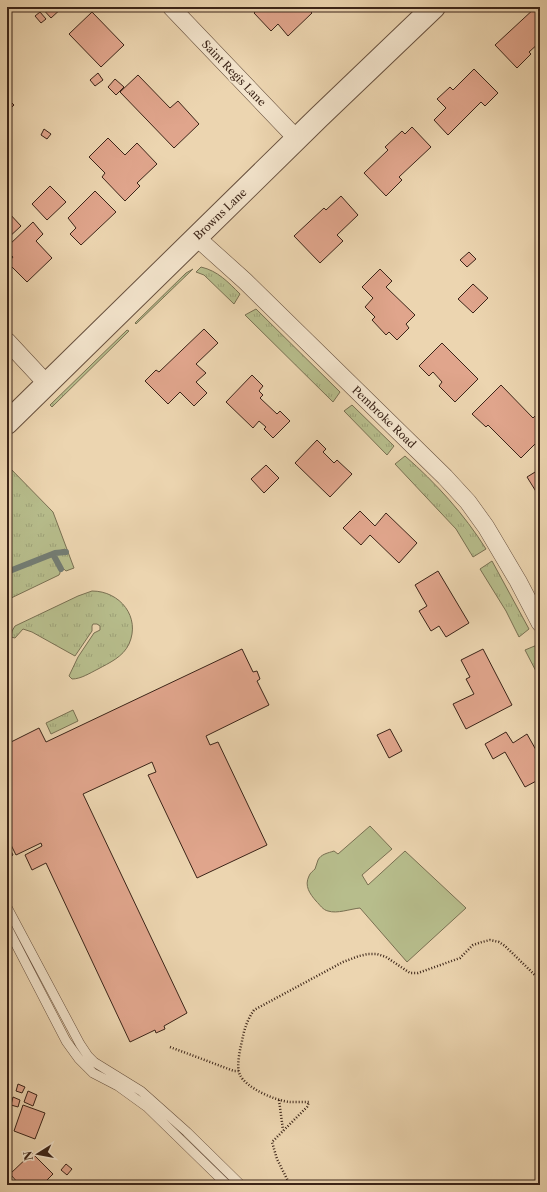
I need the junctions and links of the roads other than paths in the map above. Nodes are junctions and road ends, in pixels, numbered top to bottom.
1 (171, 7) edge
2 (434, 7) edge
3 (297, 139) junction
4 (196, 237) junction
5 (7, 342) edge
6 (47, 384) junction
7 (7, 423) edge
8 (540, 623) edge
9 (7, 907) edge
10 (7, 927) edge
11 (227, 1185) edge
12 (242, 1185) edge

1 - 3 street, Saint Regis Lane
2 - 3 street, Browns Lane
3 - 4 street, Browns Lane
4 - 6 street, Browns Lane
4 - 8 street, Pembroke Road
5 - 6 street
6 - 7 street, Browns Lane
9 - 12 lane
10 - 11 lane

